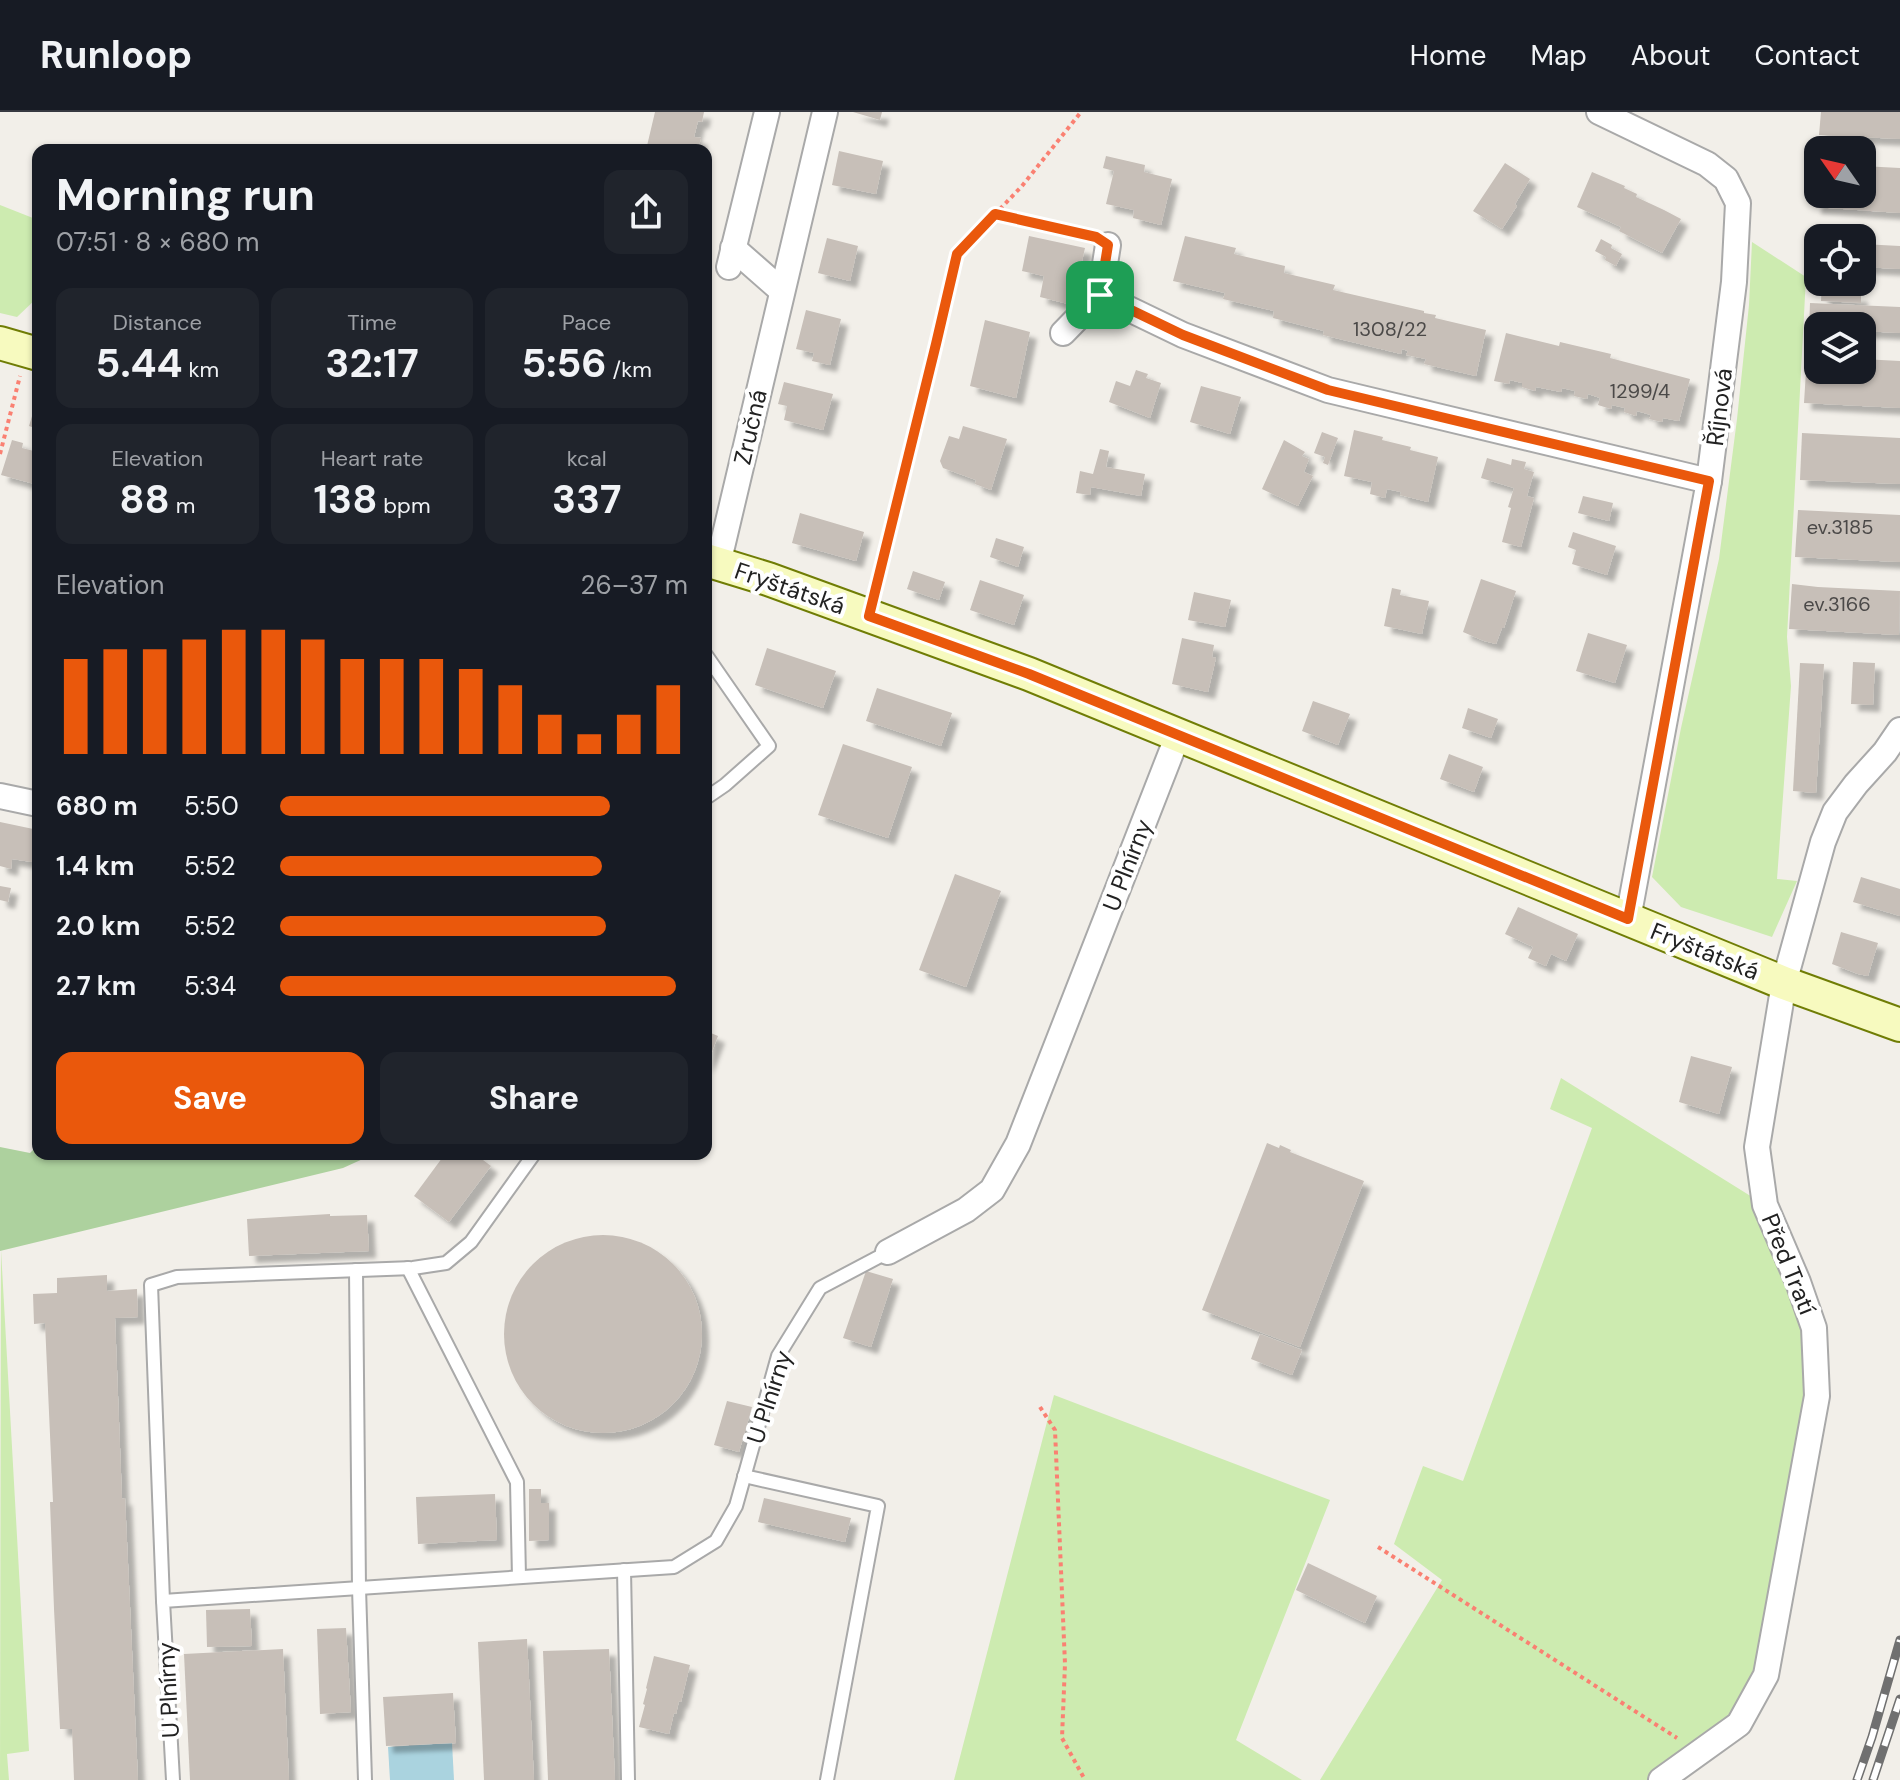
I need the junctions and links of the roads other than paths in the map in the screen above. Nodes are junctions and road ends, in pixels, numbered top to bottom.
1 (767, 112) edge
2 (825, 112) edge
3 (1599, 112) edge
4 (1108, 245) road end
5 (782, 291) junction
6 (1100, 295) junction
7 (1063, 333) dead end
8 (1709, 481) junction
9 (712, 562) edge
10 (712, 664) edge
11 (1900, 730) edge
12 (1178, 735) junction
13 (712, 794) edge
14 (0, 796) edge
15 (32, 803) edge
16 (1628, 919) junction
17 (1784, 983) junction
18 (1892, 1022) edge
19 (530, 1160) edge
20 (888, 1252) joint
21 (408, 1268) junction
22 (356, 1270) junction
23 (744, 1476) junction
24 (624, 1570) junction
25 (519, 1577) junction
26 (359, 1588) junction
27 (163, 1601) junction
28 (173, 1780) edge
29 (365, 1780) edge
30 (628, 1780) edge
31 (827, 1780) edge
32 (1661, 1780) edge

1 - 5 street
2 - 5 street, Zručná
3 - 8 street, Říjnová
4 - 6 street
5 - 9 street, Zručná
6 - 7 street
6 - 8 street
8 - 16 street, Říjnová
9 - 12 street, Fryštátská
10 - 13 lane
11 - 17 street, Před Tratí
12 - 16 street, Fryštátská
12 - 20 street, U Plnírny
14 - 15 street
16 - 17 street, Fryštátská
17 - 18 street, Fryštátská
17 - 32 street, Před Tratí
19 - 21 lane, U Plnírny
20 - 23 lane, U Plnírny
21 - 22 lane, U Plnírny
21 - 25 lane
22 - 26 lane
22 - 27 lane, U Plnírny
23 - 24 lane, U Plnírny
23 - 31 lane
24 - 25 lane, U Plnírny
24 - 30 lane
25 - 26 lane, U Plnírny
26 - 27 lane, U Plnírny
26 - 29 lane
27 - 28 lane, U Plnírny

